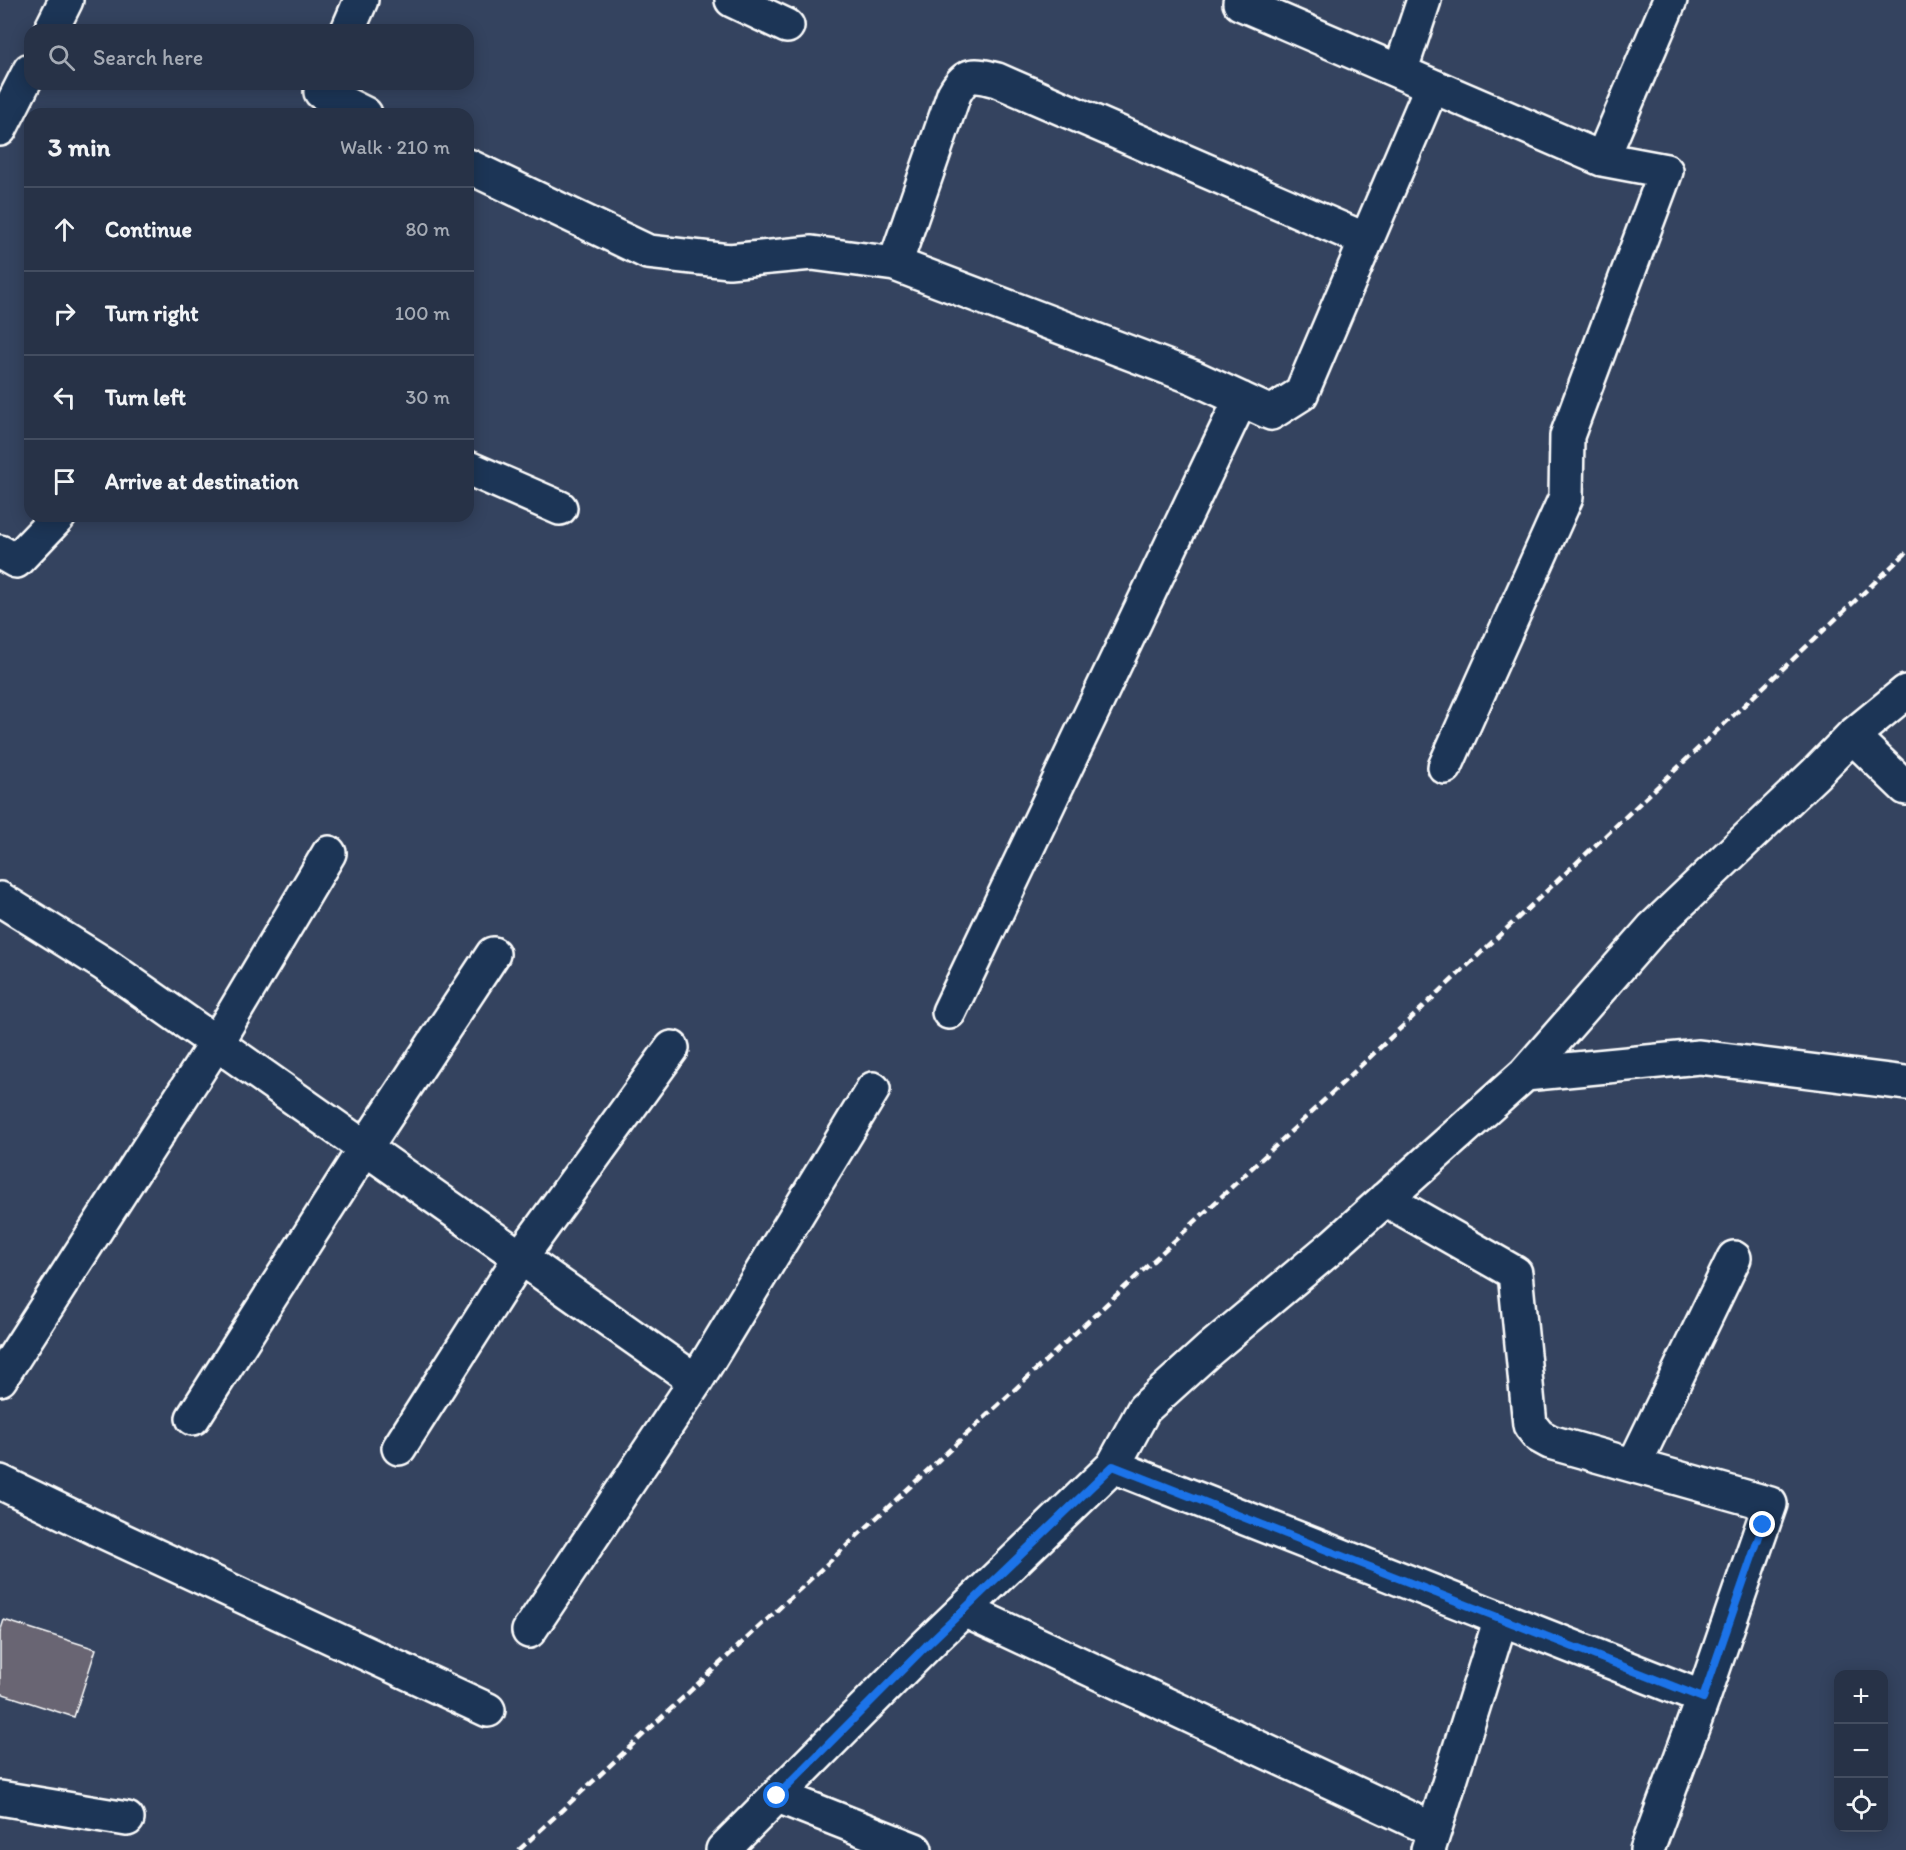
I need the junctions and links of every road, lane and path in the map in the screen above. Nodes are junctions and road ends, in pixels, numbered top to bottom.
1 (66, 0) edge
2 (361, 0) edge
3 (732, 0) edge
4 (1424, 0) edge
5 (1670, 0) edge
6 (1238, 1) edge
7 (54, 24) edge
8 (351, 24) edge
9 (787, 26) dead end
10 (1400, 72) junction
11 (24, 82) edge
12 (1432, 86) junction
13 (319, 97) edge
14 (349, 108) edge
15 (0, 129) edge
16 (1602, 159) junction
17 (474, 168) edge
18 (1366, 240) junction
19 (895, 264) junction
20 (1241, 399) junction
21 (474, 471) edge
22 (560, 508) dead end
23 (52, 522) edge
24 (0, 552) edge
25 (1906, 692) edge
26 (1852, 736) junction
27 (1445, 767) dead end
28 (1906, 788) edge
29 (329, 853) dead end
30 (0, 899) edge
31 (493, 954) dead end
32 (949, 1012) dead end
33 (216, 1043) junction
34 (672, 1048) dead end
35 (1525, 1074) junction
36 (1906, 1083) edge
37 (873, 1089) dead end
38 (365, 1148) junction
39 (1385, 1199) junction
40 (520, 1258) junction
41 (1734, 1258) dead end
42 (0, 1379) edge
43 (696, 1381) junction
44 (193, 1418) dead end
45 (399, 1448) dead end
46 (1634, 1465) junction
47 (1113, 1466) junction
48 (0, 1482) edge
49 (964, 1610) junction
50 (1501, 1618) junction
51 (529, 1631) dead end
52 (1703, 1698) junction
53 (488, 1710) dead end
54 (777, 1796) junction
55 (0, 1798) edge
56 (127, 1819) dead end
57 (1431, 1840) edge
58 (723, 1850) edge
59 (915, 1850) edge
60 (1647, 1850) edge

1 - 7 street
2 - 8 street
3 - 9 street
4 - 10 street
5 - 16 street
6 - 10 street
10 - 12 street
11 - 15 street
12 - 16 street
12 - 18 street
13 - 14 street
16 - 27 street
17 - 19 street
18 - 19 street
18 - 20 street
19 - 20 street
20 - 32 street
21 - 22 street
23 - 24 street
25 - 26 street
26 - 28 street
26 - 35 street
29 - 33 street
30 - 33 street
31 - 38 street
33 - 38 street
33 - 42 street
34 - 40 street
35 - 36 street
35 - 39 street
37 - 43 street
38 - 40 street
38 - 44 street
39 - 46 street
39 - 47 street
40 - 43 street
40 - 45 street
41 - 46 street
43 - 51 street
46 - 52 street
47 - 49 street
47 - 50 street
48 - 53 street
49 - 54 street
49 - 57 street
50 - 52 street
50 - 57 street
52 - 60 street
54 - 58 street
54 - 59 street
55 - 56 street

